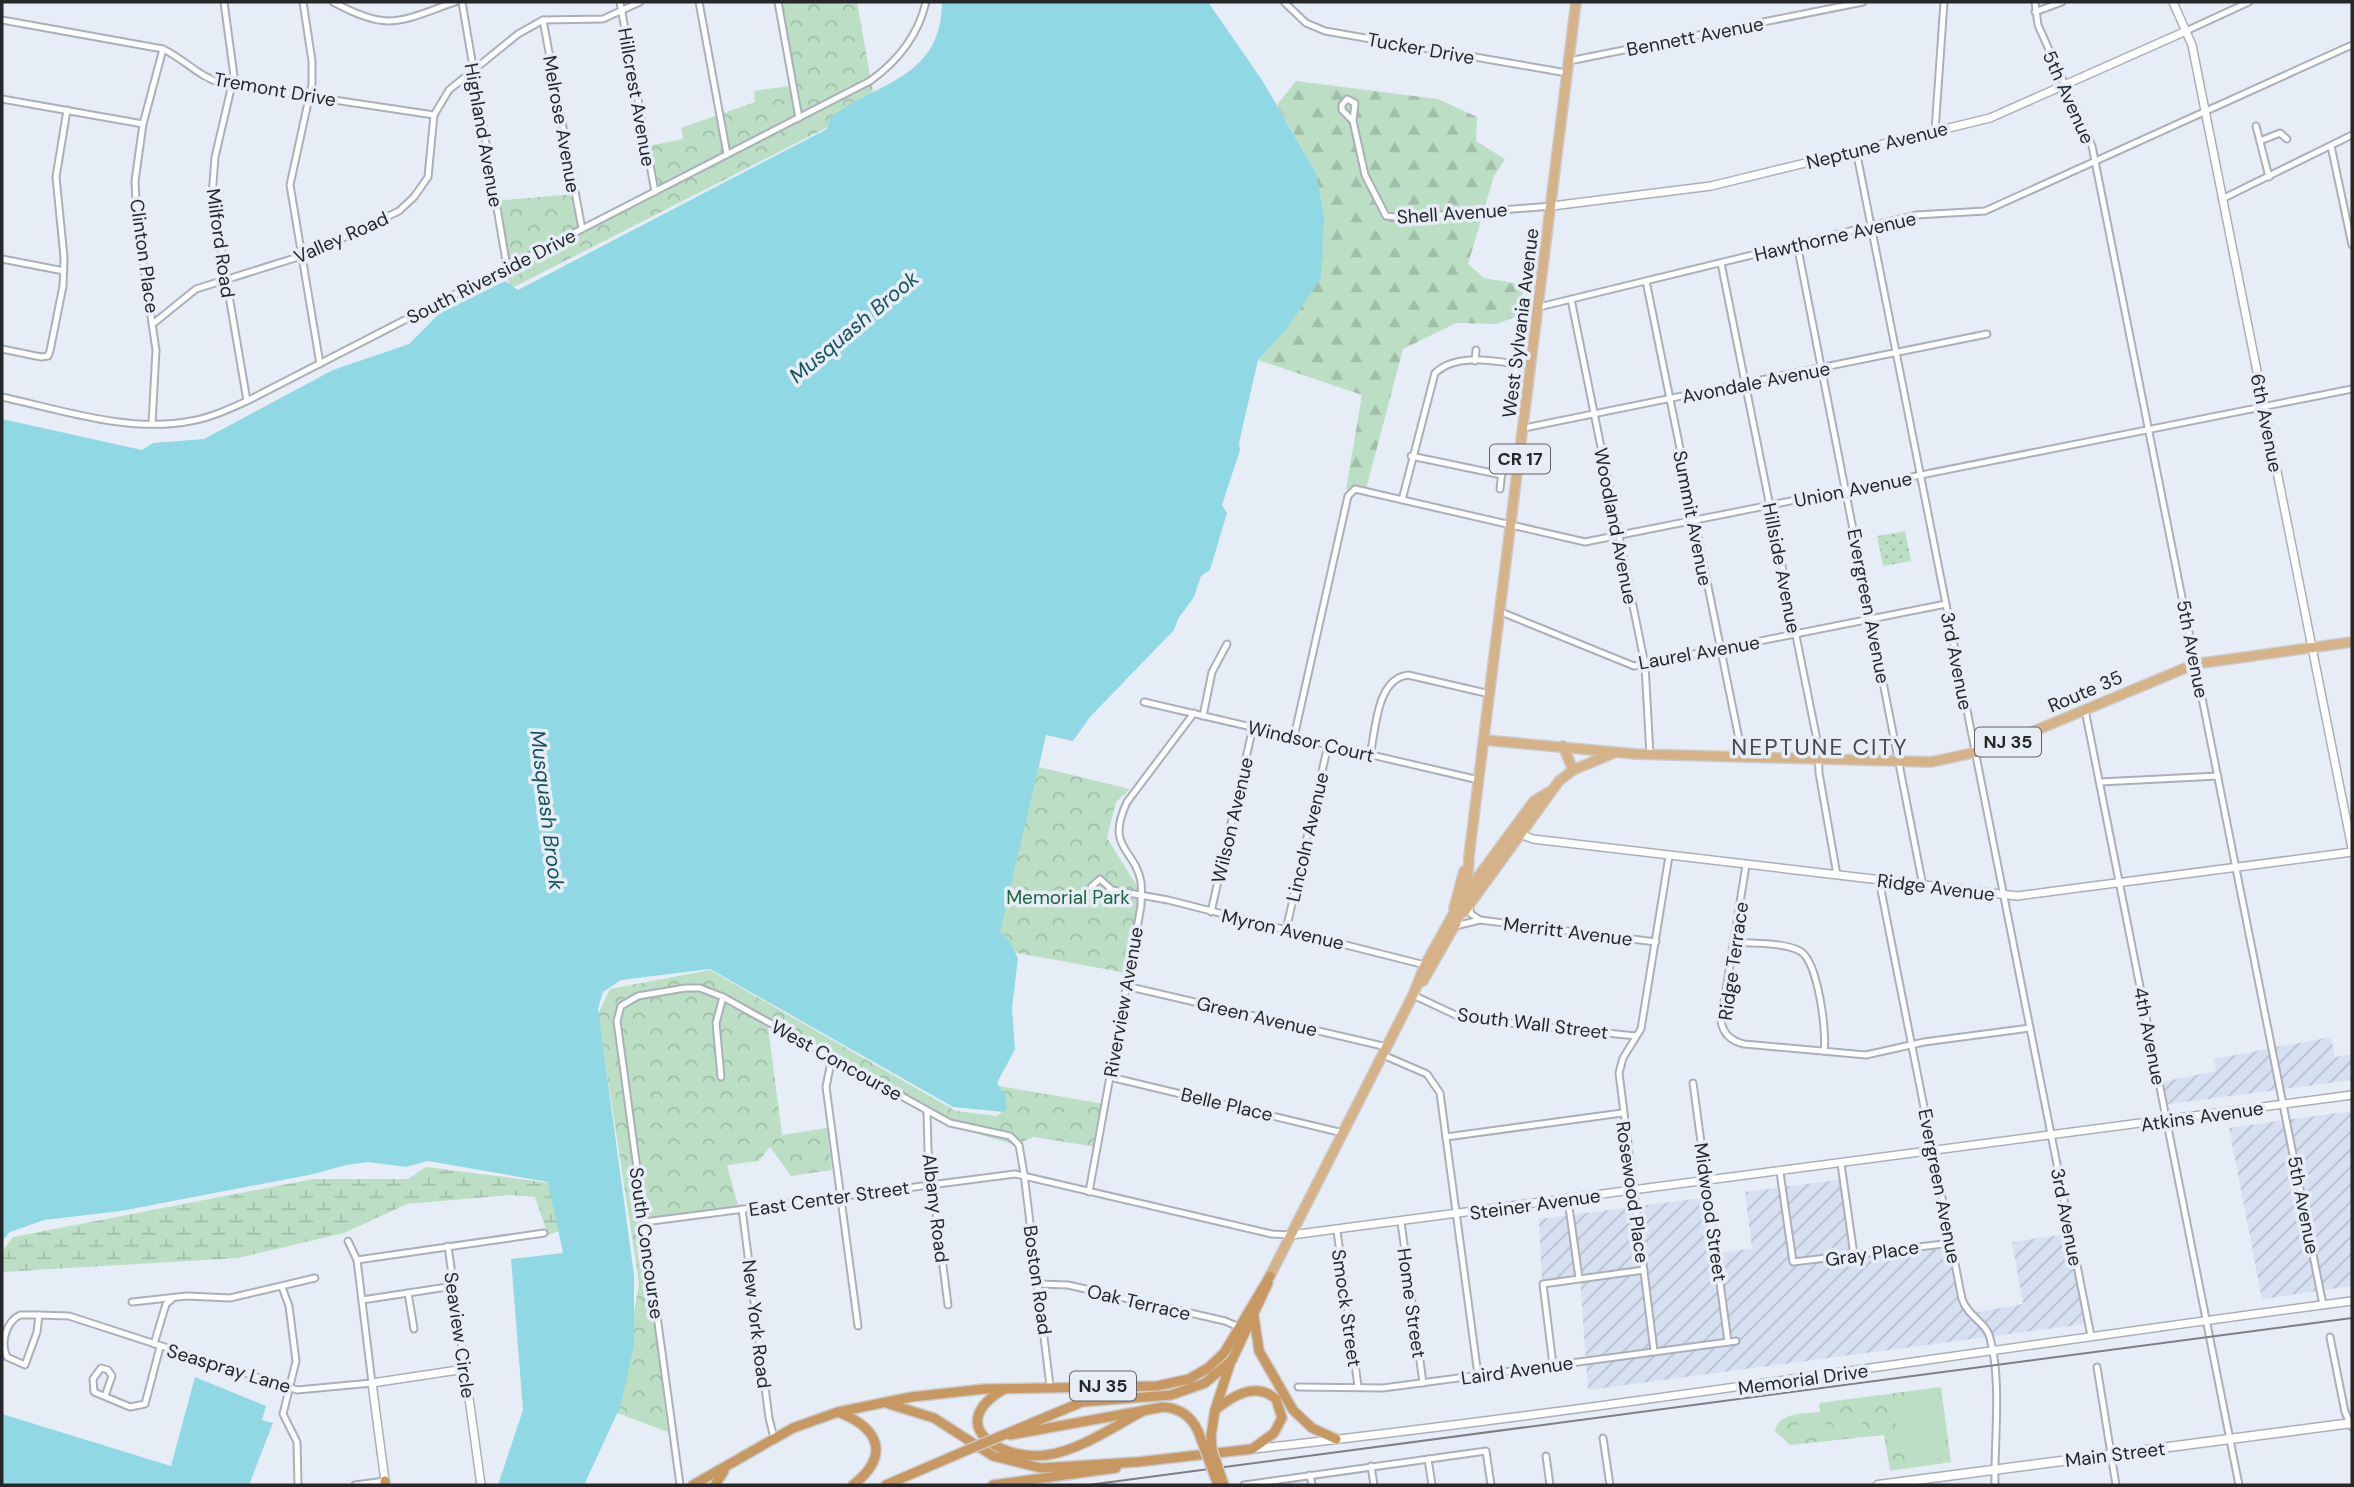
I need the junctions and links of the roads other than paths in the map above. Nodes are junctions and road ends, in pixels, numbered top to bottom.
1 (224, 2) edge
2 (303, 2) edge
3 (333, 2) edge
4 (455, 2) edge
5 (462, 2) edge
6 (620, 2) edge
7 (640, 2) edge
8 (699, 2) edge
9 (778, 2) edge
10 (926, 2) edge
11 (1284, 2) edge
12 (1576, 2) edge
13 (1863, 2) edge
14 (1944, 2) edge
15 (2035, 2) edge
16 (2062, 2) edge
17 (2173, 2) edge
18 (2249, 2) edge
19 (622, 11) junction
20 (2035, 12) junction
21 (2, 20) edge
22 (542, 20) junction
23 (2186, 31) junction
24 (2352, 45) edge
25 (163, 49) junction
26 (1569, 61) junction
27 (473, 71) junction
28 (1567, 73) junction
29 (232, 85) junction
30 (2065, 85) junction
31 (309, 96) junction
32 (2, 99) edge
33 (67, 110) junction
34 (2205, 112) junction
35 (434, 115) junction
36 (799, 118) junction
37 (1353, 121) dead end
38 (143, 124) junction
39 (2256, 126) dead end
40 (1935, 131) junction
41 (2352, 135) edge
42 (2287, 139) dead end
43 (2260, 141) junction
44 (2331, 146) junction
45 (1856, 150) junction
46 (727, 154) junction
47 (2095, 162) junction
48 (2269, 177) junction
49 (655, 192) junction
50 (2222, 199) junction
51 (1552, 206) junction
52 (1871, 226) junction
53 (582, 229) junction
54 (1797, 244) junction
55 (2352, 246) edge
56 (300, 257) junction
57 (2, 260) edge
58 (1721, 263) junction
59 (507, 267) junction
60 (64, 271) junction
61 (225, 279) junction
62 (1646, 281) junction
63 (1571, 299) junction
64 (1539, 307) junction
65 (154, 323) junction
66 (1987, 334) dead end
67 (2, 349) edge
68 (1476, 350) dead end
69 (1519, 352) dead end
70 (1896, 353) junction
71 (1475, 361) junction
72 (320, 364) junction
73 (1515, 364) junction
74 (1821, 369) junction
75 (1517, 378) dead end
76 (1746, 384) junction
77 (2352, 389) edge
78 (2, 397) edge
79 (1670, 399) junction
80 (247, 401) junction
81 (2264, 406) junction
82 (1594, 414) junction
83 (152, 424) junction
84 (1524, 428) junction
85 (2149, 429) junction
86 (1411, 456) junction
87 (1503, 461) dead end
88 (1502, 475) junction
89 (1920, 475) junction
90 (1500, 489) dead end
91 (1846, 490) junction
92 (1402, 500) junction
93 (1770, 505) junction
94 (1694, 520) junction
95 (1512, 526) junction
96 (1618, 536) junction
97 (1946, 604) junction
98 (1501, 611) junction
99 (1871, 619) junction
100 (1796, 634) junction
101 (2352, 642) edge
102 (1227, 644) dead end
103 (2312, 648) junction
104 (1720, 650) junction
105 (2196, 664) junction
106 (1645, 665) junction
107 (1490, 694) junction
108 (1144, 702) dead end
109 (2085, 710) junction
110 (1194, 713) junction
111 (1203, 716) junction
112 (1254, 727) junction
113 (1294, 737) junction
114 (1484, 740) junction
115 (1328, 745) junction
116 (1563, 746) junction
117 (1615, 752) junction
118 (1976, 754) junction
119 (1370, 755) junction
120 (1650, 755) junction
121 (1740, 756) junction
122 (1818, 758) junction
123 (1900, 761) junction
124 (1573, 770) junction
125 (2218, 776) junction
126 (1479, 780) junction
127 (2099, 782) junction
128 (1549, 792) junction
129 (1520, 834) junction
130 (2352, 850) edge
131 (1469, 856) junction
132 (1670, 856) junction
133 (1746, 865) junction
134 (2236, 867) junction
135 (1838, 875) junction
136 (1879, 880) junction
137 (2119, 882) junction
138 (1923, 886) junction
139 (1112, 890) dead end
140 (1466, 893) junction
141 (1141, 895) junction
142 (2003, 895) junction
143 (1469, 905) junction
144 (1211, 912) junction
145 (1480, 920) junction
146 (1452, 922) junction
147 (1286, 930) junction
148 (1656, 942) junction
149 (1734, 942) junction
150 (1425, 965) junction
151 (1126, 986) junction
152 (1413, 995) junction
153 (723, 996) junction
154 (624, 1002) joint
155 (2030, 1028) junction
156 (1636, 1036) junction
157 (1912, 1045) junction
158 (1385, 1051) junction
159 (1824, 1051) junction
160 (832, 1057) junction
161 (721, 1077) dead end
162 (1110, 1077) junction
163 (1693, 1083) dead end
164 (2352, 1096) edge
165 (2283, 1105) junction
166 (927, 1111) junction
167 (1622, 1113) junction
168 (2167, 1121) junction
169 (1343, 1133) junction
170 (2051, 1136) junction
171 (1446, 1137) junction
172 (1933, 1152) junction
173 (1841, 1164) junction
174 (1780, 1172) junction
175 (1024, 1174) junction
176 (1706, 1182) junction
177 (932, 1184) junction
178 (1089, 1192) junction
179 (1632, 1192) junction
180 (840, 1197) junction
181 (1568, 1200) junction
182 (742, 1209) junction
183 (1456, 1215) junction
184 (644, 1222) junction
185 (1401, 1222) junction
186 (1337, 1231) junction
187 (544, 1233) dead end
188 (1290, 1235) junction
189 (348, 1241) dead end
190 (1952, 1243) junction
191 (448, 1246) junction
192 (1854, 1255) junction
193 (357, 1260) junction
194 (1644, 1270) junction
195 (1270, 1276) junction
196 (315, 1278) dead end
197 (1578, 1279) junction
198 (1039, 1284) junction
199 (454, 1286) junction
200 (282, 1287) junction
201 (408, 1293) junction
202 (171, 1300) junction
203 (362, 1300) junction
204 (2352, 1301) edge
205 (132, 1302) dead end
206 (948, 1305) dead end
207 (2323, 1305) junction
208 (39, 1315) junction
209 (1254, 1316) junction
210 (2206, 1321) junction
211 (858, 1326) dead end
212 (1239, 1327) junction
213 (414, 1329) dead end
214 (2091, 1336) junction
215 (2330, 1337) dead end
216 (1736, 1341) dead end
217 (1728, 1342) junction
218 (157, 1346) junction
219 (1654, 1352) junction
220 (1993, 1352) junction
221 (1231, 1360) junction
222 (1553, 1365) junction
223 (2097, 1367) dead end
224 (465, 1369) junction
225 (1478, 1375) junction
226 (372, 1383) junction
227 (1423, 1383) junction
228 (1050, 1386) junction
229 (1358, 1386) junction
230 (1298, 1387) dead end
231 (290, 1388) junction
232 (1005, 1388) junction
233 (105, 1396) junction
234 (884, 1403) junction
235 (1145, 1410) junction
236 (1215, 1410) junction
237 (838, 1412) junction
238 (2352, 1425) edge
239 (1001, 1436) junction
240 (774, 1438) junction
241 (1604, 1438) dead end
242 (2230, 1439) junction
243 (1336, 1440) junction
244 (1252, 1449) junction
245 (2113, 1455) junction
246 (1546, 1456) dead end
247 (1428, 1459) junction
248 (1137, 1462) junction
249 (730, 1464) junction
250 (1371, 1466) junction
251 (1995, 1470) junction
252 (1311, 1475) junction
253 (385, 1483) edge
254 (1899, 1484) edge
255 (298, 1485) edge
256 (355, 1485) edge
257 (481, 1485) edge
258 (680, 1485) edge
259 (693, 1485) edge
260 (715, 1485) edge
261 (853, 1485) edge
262 (886, 1485) edge
263 (993, 1485) edge
264 (1218, 1485) edge
265 (1224, 1485) edge
266 (1244, 1485) edge
267 (1312, 1485) edge
268 (1374, 1485) edge
269 (1432, 1485) edge
270 (1491, 1485) edge
271 (1550, 1485) edge
272 (1610, 1485) edge
273 (1878, 1485) edge
274 (1995, 1485) edge
275 (2116, 1485) edge
276 (2239, 1485) edge

1 - 29 street, Milford Road
2 - 31 street
3 - 4 street
5 - 27 street, Highland Avenue
6 - 19 street, Hillcrest Avenue
7 - 19 street
8 - 46 street
9 - 36 street
10 - 36 street, South Riverside Drive
11 - 28 street, Tucker Drive
12 - 26 main road, West Sylvania Avenue / CR 17
13 - 26 street, Bennett Avenue
14 - 40 street
15 - 20 street, 5th Avenue
16 - 20 street
17 - 23 street, 6th Avenue
18 - 23 street
19 - 22 street
19 - 49 street, Hillcrest Avenue
20 - 30 street, 5th Avenue
21 - 25 street, Tremont Drive
22 - 27 street, Valley Road
22 - 53 street, Melrose Avenue
23 - 30 street, Neptune Avenue
23 - 34 street, 6th Avenue
24 - 34 street, Hawthorne Avenue
25 - 29 street, Tremont Drive
25 - 38 street, Clinton Place
26 - 28 main road, West Sylvania Avenue / CR 17
27 - 35 street, Valley Road
27 - 59 street, Highland Avenue
28 - 51 main road, West Sylvania Avenue / CR 17
29 - 31 street, Tremont Drive
29 - 61 street, Milford Road
30 - 40 street, Neptune Avenue
30 - 47 street, 5th Avenue
31 - 35 street, Tremont Drive
31 - 56 street
32 - 33 street
33 - 38 street
33 - 60 street
34 - 47 street, Hawthorne Avenue
34 - 50 street, 6th Avenue
35 - 56 street, Valley Road
36 - 46 street, South Riverside Drive
37 - 51 street, Shell Avenue
38 - 65 street, Clinton Place
39 - 43 street
40 - 45 street, Neptune Avenue
41 - 44 street
42 - 43 street
43 - 48 street
44 - 48 street
44 - 55 street
45 - 51 street, Neptune Avenue
45 - 52 street, 3rd Avenue
46 - 49 street, South Riverside Drive
47 - 52 street, Hawthorne Avenue
47 - 85 street, 5th Avenue
48 - 50 street
49 - 53 street, South Riverside Drive
50 - 81 street, 6th Avenue
51 - 64 main road, West Sylvania Avenue / CR 17
52 - 54 street, Hawthorne Avenue
52 - 70 street, 3rd Avenue
53 - 59 street, South Riverside Drive
54 - 58 street, Hawthorne Avenue
54 - 74 street, Evergreen Avenue
56 - 61 street, Valley Road
56 - 72 street
57 - 60 street
58 - 62 street, Hawthorne Avenue
58 - 76 street, Hillside Avenue
59 - 72 street, South Riverside Drive
60 - 67 street
61 - 65 street, Valley Road
61 - 80 street, Milford Road
62 - 63 street, Hawthorne Avenue
62 - 79 street, Summit Avenue
63 - 64 street, Hawthorne Avenue
63 - 82 street, Woodland Avenue
64 - 84 main road, West Sylvania Avenue / CR 17
65 - 83 street, Clinton Place
66 - 70 street, Avondale Avenue
68 - 71 street
69 - 73 street
70 - 74 street, Avondale Avenue
70 - 89 street, 3rd Avenue
71 - 73 street
71 - 86 street
72 - 80 street, South Riverside Drive
73 - 75 street
74 - 76 street, Avondale Avenue
74 - 91 street, Evergreen Avenue
76 - 79 street, Avondale Avenue
76 - 93 street, Hillside Avenue
77 - 81 street, Union Avenue
78 - 83 street, South Riverside Drive
79 - 82 street, Avondale Avenue
79 - 94 street, Summit Avenue
80 - 83 street, South Riverside Drive
81 - 85 street, Union Avenue
81 - 103 street, 6th Avenue
82 - 84 street, Avondale Avenue
82 - 96 street, Woodland Avenue
84 - 95 main road, West Sylvania Avenue / CR 17
85 - 89 street, Union Avenue
85 - 105 street, 5th Avenue
86 - 88 street
86 - 92 street
87 - 88 street
88 - 90 street
89 - 91 street, Union Avenue
89 - 97 street, 3rd Avenue
91 - 93 street, Union Avenue
91 - 99 street, Evergreen Avenue
92 - 95 street, Union Avenue
92 - 113 street, Union Avenue
93 - 94 street, Union Avenue
93 - 100 street, Hillside Avenue
94 - 96 street, Union Avenue
94 - 104 street, Summit Avenue
95 - 96 street, Union Avenue
95 - 98 main road, West Sylvania Avenue / CR 17
96 - 106 street, Woodland Avenue
97 - 99 street, Laurel Avenue
97 - 118 street, 3rd Avenue
98 - 106 street, Laurel Avenue
98 - 107 main road, West Sylvania Avenue / CR 17
99 - 100 street, Laurel Avenue
99 - 123 street, Evergreen Avenue
100 - 104 street, Laurel Avenue
100 - 122 street, Hillside Avenue
101 - 103 main road, Route 35 / NJ 35
102 - 111 street
103 - 105 main road, Route 35 / NJ 35
103 - 130 street, 6th Avenue
104 - 106 street, Laurel Avenue
104 - 121 street, Summit Avenue
105 - 109 main road, Route 35 / NJ 35
105 - 125 street, 5th Avenue
106 - 120 street, Woodland Avenue
107 - 114 main road, West Sylvania Avenue / CR 17
107 - 119 street
108 - 110 street, Windsor Court
109 - 118 main road, Route 35 / NJ 35
109 - 127 street, 4th Avenue
110 - 111 street, Windsor Court
110 - 141 street, Riverview Avenue
111 - 112 street, Windsor Court
112 - 113 street, Windsor Court
112 - 144 street, Wilson Avenue
113 - 115 street, Windsor Court
114 - 116 main road
114 - 126 main road, West Sylvania Avenue / CR 17
115 - 119 street, Windsor Court
115 - 147 street, Lincoln Avenue
116 - 117 main road
116 - 124 main road
117 - 120 main road, Route 35 / NJ 35
117 - 124 main road, Route 35 / NJ 35
118 - 123 main road, Route 35 / NJ 35
118 - 142 street, 3rd Avenue
119 - 126 street, Windsor Court
120 - 121 main road, Route 35 / NJ 35
121 - 122 main road, Route 35 / NJ 35
122 - 123 main road, Route 35 / NJ 35
122 - 135 street, Hillside Avenue
123 - 138 street, Evergreen Avenue
124 - 128 main road, Route 35 / NJ 35
125 - 127 street
125 - 134 street, 5th Avenue
126 - 131 main road, West Sylvania Avenue / CR 17
127 - 137 street, 4th Avenue
128 - 129 main road, NJ 35
128 - 140 main road, NJ 35
129 - 132 street, Ridge Avenue
129 - 143 main road, NJ 35
130 - 134 street, Ridge Avenue
131 - 140 main road, West Sylvania Avenue / CR 17
131 - 146 main road, West Sylvania Avenue / CR 17
132 - 133 street, Ridge Avenue
132 - 148 street, South Wall Street
133 - 135 street, Ridge Avenue
133 - 149 street, Ridge Terrace
134 - 137 street, Ridge Avenue
134 - 165 street, 5th Avenue
135 - 136 street, Ridge Avenue
136 - 138 street, Ridge Avenue
136 - 157 street, Evergreen Avenue
137 - 142 street, Ridge Avenue
137 - 168 street, 4th Avenue
138 - 142 street, Ridge Avenue
139 - 141 street, Myron Avenue
140 - 146 main road, West Sylvania Avenue / CR 17
141 - 144 street, Myron Avenue
141 - 151 street, Riverview Avenue
142 - 155 street, 3rd Avenue
143 - 145 street, Merritt Avenue
143 - 146 main road, NJ 35
144 - 147 street, Myron Avenue
145 - 146 street, Merritt Avenue
145 - 148 street, Merritt Avenue
146 - 150 main road, NJ 35
146 - 152 main road, NJ 35
147 - 150 street, Myron Avenue
148 - 156 street, South Wall Street
149 - 159 street
149 - 159 street, Ridge Terrace
150 - 152 main road, NJ 35
151 - 158 street, Green Avenue
151 - 162 street, Riverview Avenue
152 - 156 street, South Wall Street
152 - 158 main road, NJ 35
153 - 154 street, West Concourse
153 - 160 street, West Concourse
153 - 161 street
154 - 184 street, South Concourse
155 - 157 street, Ridge Terrace
155 - 170 street, 3rd Avenue
156 - 167 street, Rosewood Place
157 - 159 street, Ridge Terrace
157 - 172 street, Evergreen Avenue
158 - 169 main road, NJ 35
158 - 171 street, Green Avenue
160 - 166 street, West Concourse
160 - 180 street
162 - 169 street, Belle Place
162 - 178 street, Riverview Avenue
163 - 176 street, Midwood Street
164 - 165 street, Atkins Avenue
165 - 168 street, Atkins Avenue
165 - 207 street, 5th Avenue
166 - 175 street, West Concourse
166 - 177 street, Albany Road
167 - 171 street
167 - 179 street, Rosewood Place
168 - 170 street, Atkins Avenue
168 - 210 street, 4th Avenue
169 - 188 main road, NJ 35
170 - 172 street, Steiner Avenue
170 - 214 street, 3rd Avenue
171 - 183 street
172 - 173 street, Steiner Avenue
172 - 190 street, Evergreen Avenue
173 - 174 street, Steiner Avenue
173 - 192 street
174 - 176 street, Steiner Avenue
174 - 192 street, Gray Place
175 - 177 street, East Center Street
175 - 178 street, Steiner Avenue
175 - 198 street, Boston Road
176 - 179 street, Steiner Avenue
176 - 217 street, Midwood Street
177 - 180 street, East Center Street
177 - 206 street, Albany Road
178 - 188 street, Steiner Avenue
179 - 181 street, Steiner Avenue
179 - 194 street, Rosewood Place
180 - 182 street, East Center Street
180 - 211 street
181 - 183 street, Steiner Avenue
181 - 197 street
182 - 184 street, East Center Street
182 - 240 street, New York Road
183 - 185 street, Steiner Avenue
183 - 225 street
184 - 258 street, South Concourse
185 - 186 street, Steiner Avenue
185 - 227 street, Home Street
186 - 188 street, Steiner Avenue
186 - 229 street, Smock Street
187 - 191 street
188 - 195 main road, NJ 35
189 - 193 street
190 - 192 street, Gray Place
190 - 220 street, Evergreen Avenue
191 - 193 street, Seaview Circle
191 - 199 street, Seaview Circle
193 - 203 street
194 - 197 street
194 - 219 street, Rosewood Place
195 - 209 highway, NJ 35
195 - 212 highway, NJ 35
196 - 200 street
197 - 222 street
198 - 212 street, Oak Terrace
198 - 228 street, Boston Road
199 - 201 street
199 - 224 street, Seaview Circle
200 - 202 street
200 - 231 street
201 - 203 street
201 - 213 street
202 - 205 street
202 - 218 street
203 - 226 street
204 - 207 street, Memorial Drive
207 - 210 street, Memorial Drive
208 - 208 street
208 - 218 street, Seaspray Lane
209 - 221 highway, NJ 35
209 - 243 highway
210 - 214 street, Memorial Drive
210 - 242 street, 4th Avenue
212 - 228 highway, NJ 35
214 - 220 street, Memorial Drive
215 - 238 street
216 - 217 street, Laird Avenue
217 - 219 street, Laird Avenue
218 - 231 street, Seaspray Lane
218 - 233 street
219 - 222 street, Laird Avenue
220 - 243 street, Memorial Drive
220 - 251 street, Evergreen Avenue
221 - 236 highway
221 - 239 highway, NJ 35
222 - 225 street, Laird Avenue
223 - 245 street
224 - 226 street, Seaspray Lane
224 - 257 street, Seaview Circle
225 - 227 street, Laird Avenue
226 - 231 street, Seaspray Lane
226 - 253 street
227 - 229 street, Laird Avenue
228 - 232 highway, NJ 35
229 - 230 street, Laird Avenue
231 - 255 street
232 - 234 highway, NJ 35
232 - 235 highway
233 - 233 street
234 - 237 highway, NJ 35
234 - 248 highway
235 - 239 highway
235 - 264 highway, bridge
236 - 244 highway
236 - 265 highway, bridge
237 - 240 highway, NJ 35
237 - 261 highway
238 - 242 main road, Main Street
239 - 262 highway, NJ 35, bridge
240 - 249 highway, NJ 35
241 - 272 street
242 - 245 main road, Main Street
242 - 276 street, 4th Avenue
243 - 244 street, Memorial Drive
244 - 248 highway
245 - 251 main road, Main Street
245 - 275 street
246 - 271 street
247 - 250 street
247 - 269 street
247 - 270 street
248 - 263 highway
249 - 259 highway, NJ 35
249 - 260 highway
250 - 252 street
250 - 268 street
251 - 254 main road, Main Street
251 - 274 street, Evergreen Avenue
252 - 266 street
252 - 267 street
253 - 256 street
254 - 273 main road, Main Street

